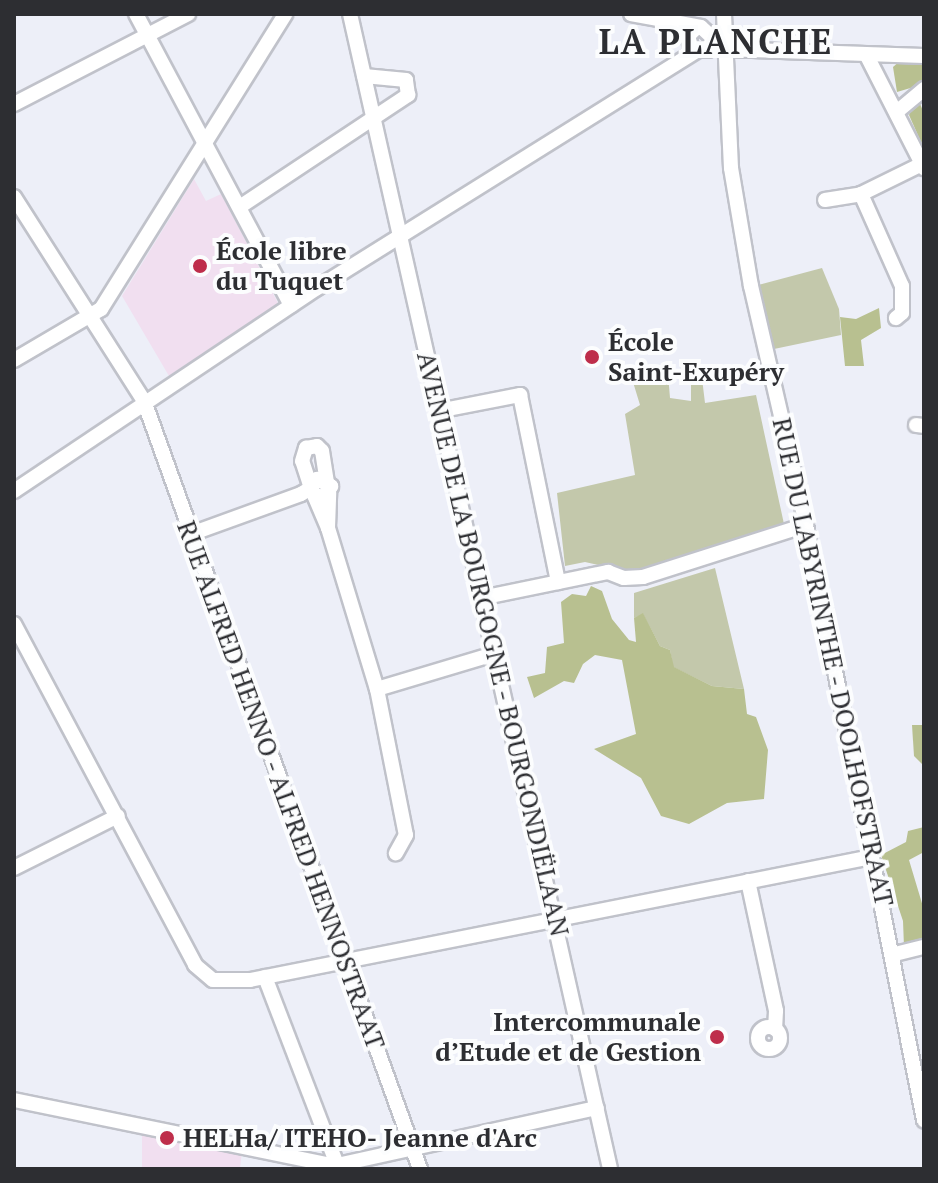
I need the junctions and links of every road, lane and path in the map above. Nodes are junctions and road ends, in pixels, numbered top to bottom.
1 (136, 14) edge
2 (188, 14) edge
3 (285, 14) edge
4 (350, 14) edge
5 (631, 14) edge
6 (724, 14) edge
7 (696, 28) junction
8 (147, 35) junction
9 (714, 47) junction
10 (867, 56) junction
11 (924, 56) edge
12 (364, 76) junction
13 (924, 89) edge
14 (14, 104) edge
15 (899, 110) junction
16 (373, 121) junction
17 (206, 143) junction
18 (923, 166) edge
19 (861, 194) junction
20 (14, 197) edge
21 (825, 200) dead end
22 (241, 206) junction
23 (399, 237) junction
24 (291, 305) junction
25 (88, 317) junction
26 (896, 318) dead end
27 (14, 360) edge
28 (144, 401) junction
29 (438, 411) junction
30 (14, 491) edge
31 (806, 525) junction
32 (188, 535) junction
33 (558, 582) junction
34 (481, 598) junction
35 (14, 624) edge
36 (494, 654) junction
37 (377, 689) junction
38 (118, 816) junction
39 (396, 853) dead end
40 (872, 857) junction
41 (14, 868) edge
42 (748, 881) junction
43 (555, 918) junction
44 (924, 947) edge
45 (895, 954) junction
46 (348, 959) junction
47 (265, 977) junction
48 (775, 1029) dead end
49 (14, 1100) edge
50 (597, 1108) junction
51 (924, 1120) edge
52 (413, 1149) junction
53 (306, 1166) edge
54 (343, 1167) edge
55 (420, 1169) edge
56 (610, 1169) edge

1 - 8 street
2 - 8 street
3 - 17 street
4 - 12 street, AVENUE DE LA BOURGOGNE - BOURGONDIËLAAN
5 - 7 street
6 - 9 street, RUE DU LABYRINTHE - DOOLHOFSTRAAT
7 - 9 street
7 - 9 street
8 - 14 street
8 - 17 street
9 - 10 street
9 - 23 street
9 - 31 street, RUE DU LABYRINTHE - DOOLHOFSTRAAT
10 - 11 street
10 - 15 street
12 - 16 street, AVENUE DE LA BOURGOGNE - BOURGONDIËLAAN
12 - 16 street
13 - 15 street
15 - 18 street
16 - 22 street
16 - 23 street, AVENUE DE LA BOURGOGNE - BOURGONDIËLAAN
17 - 22 street
17 - 25 street
18 - 19 street
19 - 21 street
19 - 26 street
20 - 25 street, RUE ALFRED HENNO - ALFRED HENNOSTRAAT
22 - 24 street
23 - 24 street
23 - 29 street, AVENUE DE LA BOURGOGNE - BOURGONDIËLAAN
24 - 28 street
25 - 27 street
25 - 28 street, RUE ALFRED HENNO - ALFRED HENNOSTRAAT
28 - 30 street
28 - 32 street, RUE ALFRED HENNO - ALFRED HENNOSTRAAT
29 - 33 street
29 - 34 street, AVENUE DE LA BOURGOGNE - BOURGONDIËLAAN
31 - 33 street
31 - 40 street, RUE DU LABYRINTHE - DOOLHOFSTRAAT
32 - 37 street
32 - 46 street, RUE ALFRED HENNO - ALFRED HENNOSTRAAT
33 - 34 street
34 - 36 street, AVENUE DE LA BOURGOGNE - BOURGONDIËLAAN
35 - 38 street
36 - 37 street
36 - 43 street, AVENUE DE LA BOURGOGNE - BOURGONDIËLAAN
37 - 39 street
38 - 41 street
38 - 47 street
40 - 42 street
40 - 45 street, RUE DU LABYRINTHE - DOOLHOFSTRAAT
42 - 43 street
42 - 48 street
43 - 46 street
43 - 50 street, AVENUE DE LA BOURGOGNE - BOURGONDIËLAAN
44 - 45 street
45 - 51 street, RUE DU LABYRINTHE - DOOLHOFSTRAAT
46 - 47 street
46 - 52 street, RUE ALFRED HENNO - ALFRED HENNOSTRAAT
47 - 54 street
49 - 53 street
50 - 52 street
50 - 56 street, AVENUE DE LA BOURGOGNE - BOURGONDIËLAAN
52 - 54 street
52 - 55 street, RUE ALFRED HENNO - ALFRED HENNOSTRAAT
53 - 54 street

